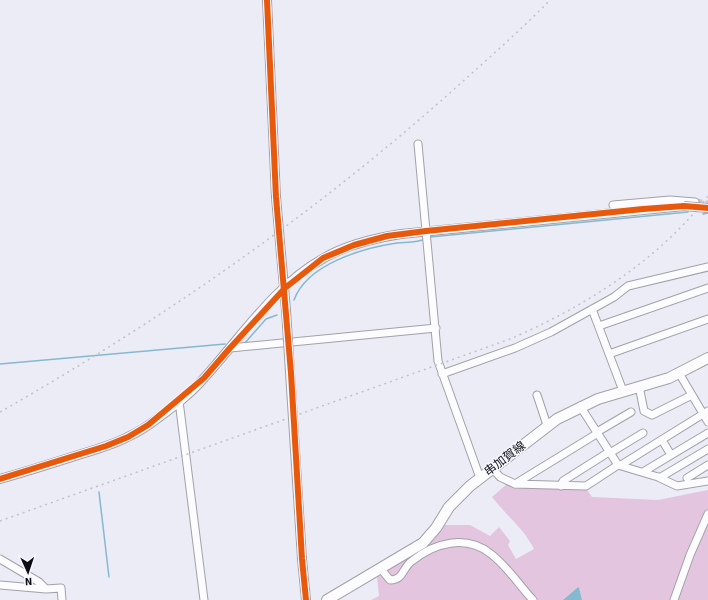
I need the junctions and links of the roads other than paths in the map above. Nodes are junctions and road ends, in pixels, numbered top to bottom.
1 (267, 0) edge
2 (418, 144) dead end
3 (695, 202) tunnel mouth
4 (614, 205) dead end
5 (708, 208) edge
6 (426, 231) junction
7 (708, 267) edge
8 (285, 288) junction
9 (708, 288) edge
10 (592, 310) junction
11 (708, 319) edge
12 (598, 326) junction
13 (436, 328) junction
14 (230, 348) junction
15 (610, 354) junction
16 (706, 362) edge
17 (442, 374) junction
18 (679, 374) junction
19 (639, 386) junction
20 (623, 391) junction
21 (537, 395) dead end
22 (692, 395) junction
23 (180, 400) junction
24 (580, 406) junction
25 (631, 412) dead end
26 (706, 413) edge
27 (708, 422) edge
28 (547, 425) junction
29 (598, 433) junction
30 (642, 433) dead end
31 (708, 433) edge
32 (662, 440) junction
33 (708, 449) edge
34 (610, 453) junction
35 (671, 456) junction
36 (620, 465) junction
37 (708, 465) edge
38 (493, 469) junction
39 (643, 472) junction
40 (480, 478) junction
41 (658, 478) junction
42 (687, 478) dead end
43 (0, 479) edge
44 (708, 481) edge
45 (515, 484) junction
46 (561, 486) junction
47 (708, 514) edge
48 (0, 560) edge
49 (381, 569) junction
50 (0, 585) edge
51 (46, 589) junction
52 (62, 600) edge
53 (204, 600) edge
54 (306, 600) edge
55 (326, 600) edge
56 (533, 600) edge
57 (674, 600) edge

1 - 8 street
2 - 6 street
3 - 4 street
5 - 6 street, bridge
6 - 8 street
6 - 13 street
7 - 10 street
8 - 14 street
8 - 54 street, bridge
9 - 12 street
10 - 12 street
10 - 17 street
11 - 15 street
12 - 15 street
13 - 14 street
13 - 17 street
14 - 23 street
15 - 20 street
16 - 18 main road, 串加賀線
17 - 40 street
18 - 19 main road, 串加賀線
18 - 22 street
19 - 20 main road, 串加賀線
19 - 22 street
20 - 24 main road, 串加賀線
21 - 28 street
22 - 26 street
23 - 43 street
23 - 53 street
24 - 28 main road, 串加賀線
24 - 29 street
25 - 29 street
26 - 27 street
26 - 32 street
28 - 38 main road, 串加賀線
29 - 34 street
29 - 45 street
30 - 34 street
31 - 35 street
32 - 35 street
32 - 36 street
33 - 41 street
34 - 36 street
34 - 46 street
35 - 39 street
36 - 39 street
36 - 46 street
37 - 42 street
38 - 40 main road, 串加賀線
38 - 45 street
39 - 41 street
40 - 49 main road, 串加賀線
41 - 44 street
45 - 46 street
47 - 57 street
48 - 51 street
49 - 55 main road, 串加賀線
49 - 56 street
50 - 51 street
51 - 52 street

